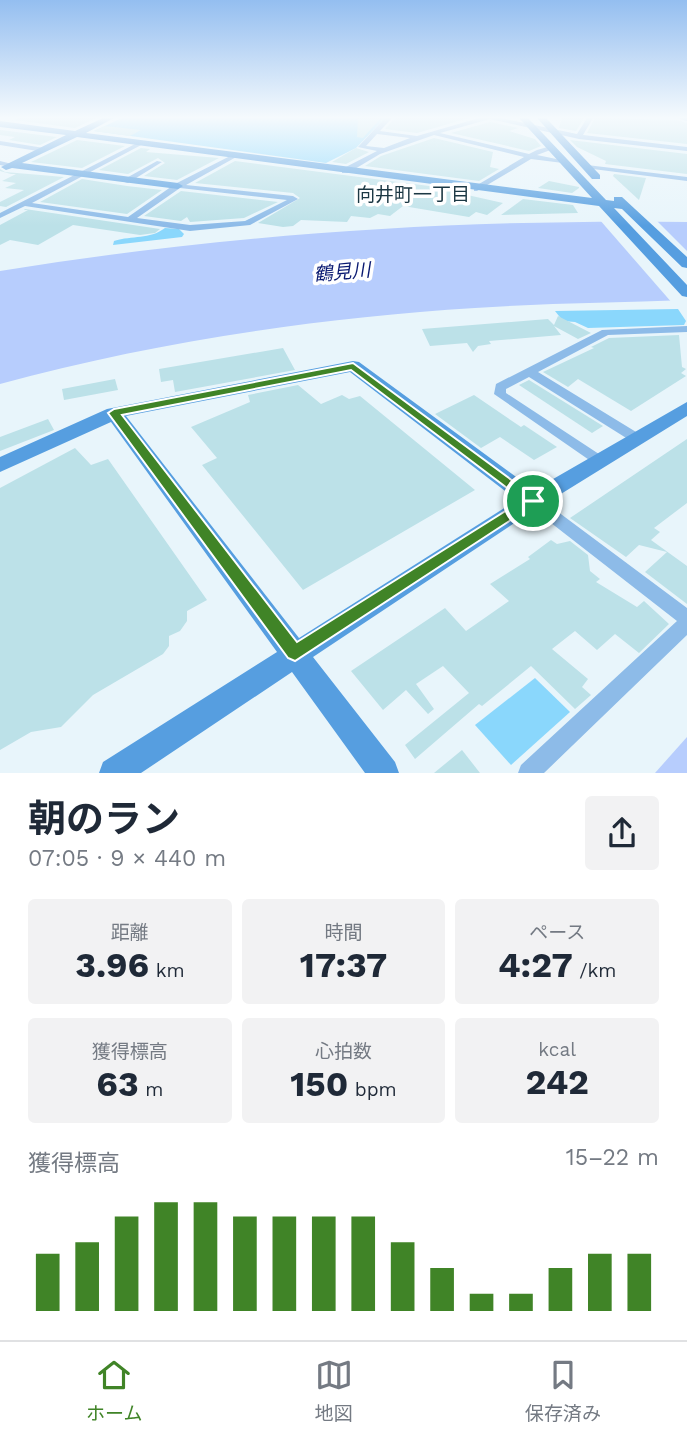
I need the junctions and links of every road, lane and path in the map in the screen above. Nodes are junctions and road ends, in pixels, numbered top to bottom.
1 (34, 154) edge
2 (120, 154) edge
3 (229, 154) edge
4 (377, 154) edge
5 (518, 154) edge
6 (537, 154) edge
7 (557, 154) edge
8 (562, 154) edge
9 (574, 154) edge
10 (236, 155) junction
11 (530, 157) junction
12 (563, 161) junction
13 (159, 162) dead end
14 (3, 166) edge
15 (589, 170) junction
16 (345, 171) junction
17 (78, 176) junction
18 (687, 179) edge
19 (125, 181) junction
20 (178, 186) junction
21 (477, 189) junction
22 (23, 204) junction
23 (606, 205) junction
24 (621, 211) junction
25 (0, 216) edge
26 (129, 220) junction
27 (665, 247) junction
28 (687, 264) edge
29 (687, 272) edge
30 (687, 293) edge
31 (687, 328) edge
32 (529, 372) junction
33 (687, 408) edge
34 (114, 413) junction
35 (636, 438) junction
36 (600, 461) junction
37 (0, 466) edge
38 (533, 501) junction
39 (687, 621) edge
40 (295, 653) junction
41 (114, 773) edge
42 (384, 773) edge
43 (529, 773) edge

1 - 14 street
2 - 17 street
3 - 10 street
4 - 16 street
5 - 11 street
6 - 11 street
7 - 12 street
8 - 12 street
9 - 15 street
10 - 16 street
10 - 20 street
11 - 12 street
11 - 21 street
12 - 23 street
13 - 19 street
14 - 17 street
15 - 18 street
15 - 23 street
15 - 24 street
16 - 21 street
17 - 19 street
17 - 22 street
19 - 20 street
20 - 26 street
20 - 26 street
21 - 23 street
22 - 25 street
22 - 26 street
23 - 24 street
24 - 27 street
24 - 30 street
27 - 28 street
27 - 29 street
31 - 32 street
32 - 35 street
32 - 36 street
33 - 35 street
34 - 37 street
34 - 38 street
34 - 40 street
35 - 36 street
36 - 38 street
38 - 39 street
38 - 40 street
39 - 43 street
40 - 41 street
40 - 42 street

